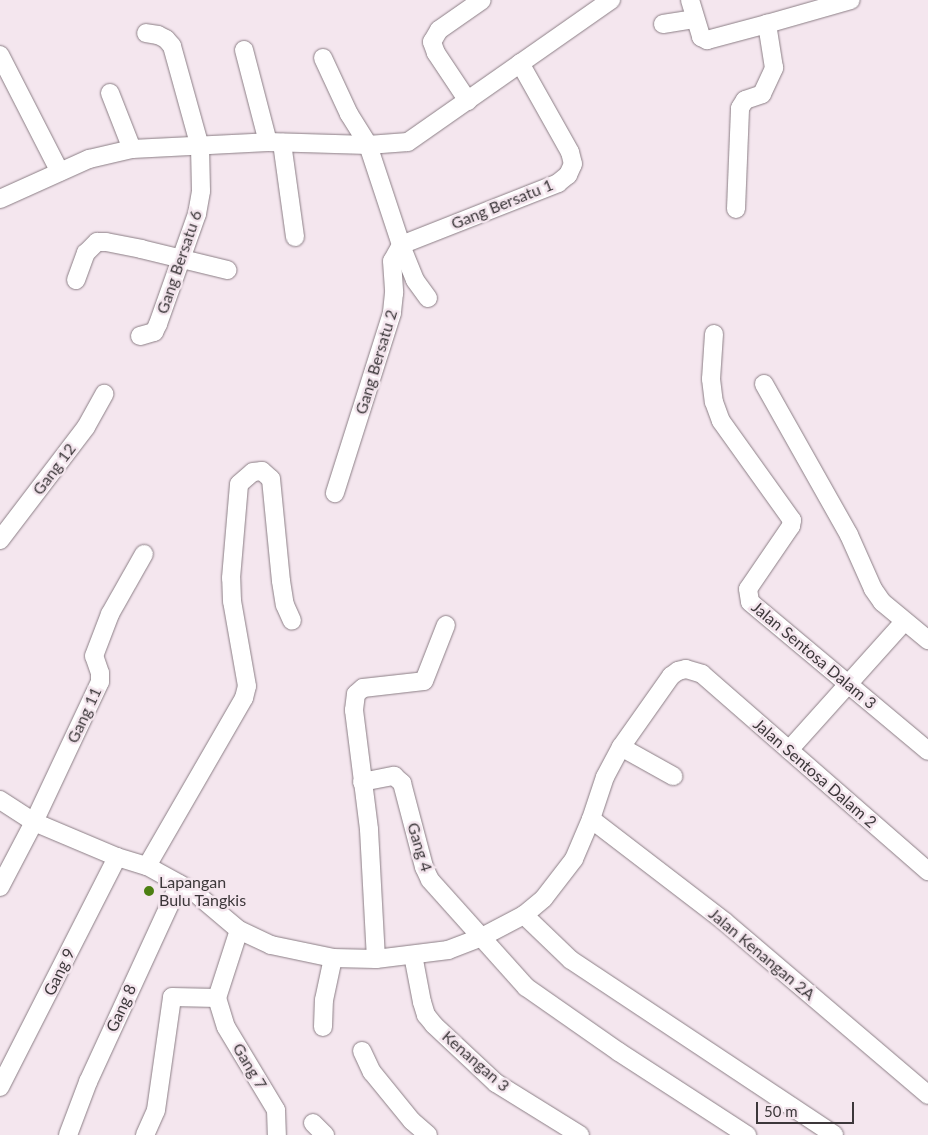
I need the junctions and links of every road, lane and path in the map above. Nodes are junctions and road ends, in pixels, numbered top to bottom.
1 (482, 0) edge
2 (611, 0) edge
3 (690, 0) edge
4 (851, 0) edge
5 (694, 19) junction
6 (663, 24) dead end
7 (767, 24) junction
8 (146, 33) dead end
9 (244, 50) dead end
10 (0, 55) edge
11 (323, 58) dead end
12 (520, 63) junction
13 (110, 93) dead end
14 (468, 101) junction
15 (275, 143) junction
16 (368, 145) junction
17 (200, 147) junction
18 (132, 149) junction
19 (60, 172) junction
20 (0, 199) edge
21 (736, 209) dead end
22 (295, 237) dead end
23 (401, 245) junction
24 (182, 259) junction
25 (227, 270) dead end
26 (76, 280) dead end
27 (428, 298) dead end
28 (714, 334) dead end
29 (140, 336) dead end
30 (764, 384) dead end
31 (104, 394) dead end
32 (334, 493) dead end
33 (0, 540) edge
34 (144, 554) dead end
35 (292, 621) dead end
36 (904, 622) junction
37 (446, 625) dead end
38 (928, 640) edge
39 (848, 683) junction
40 (621, 747) junction
41 (789, 750) junction
42 (928, 751) edge
43 (673, 776) dead end
44 (362, 782) junction
45 (0, 800) edge
46 (591, 819) junction
47 (34, 822) junction
48 (117, 857) junction
49 (148, 866) junction
50 (928, 871) edge
51 (179, 884) junction
52 (0, 887) edge
53 (524, 915) junction
54 (240, 930) junction
55 (480, 938) junction
56 (414, 955) junction
57 (333, 958) junction
58 (376, 958) junction
59 (217, 998) junction
60 (323, 1027) dead end
61 (362, 1051) dead end
62 (0, 1087) edge
63 (928, 1095) edge
64 (68, 1135) edge
65 (145, 1135) edge
66 (277, 1135) edge
67 (428, 1135) edge
68 (580, 1135) edge
69 (747, 1135) edge
70 (834, 1135) edge

1 - 14 street
2 - 12 street
3 - 5 street
4 - 7 street
5 - 6 street
5 - 7 street
7 - 21 street
8 - 17 street, Gang Bersatu 6
9 - 15 street
10 - 19 street
11 - 16 street
12 - 14 street
12 - 23 street, Gang Bersatu 1
13 - 18 street
14 - 16 street
15 - 16 street
15 - 17 street
15 - 22 street
16 - 23 street
17 - 18 street
17 - 24 street, Gang Bersatu 6
18 - 19 street
19 - 20 street
23 - 27 street
23 - 32 street, Gang Bersatu 2
24 - 25 street
24 - 26 street
24 - 29 street, Gang Bersatu 6
28 - 39 street, Jalan Sentosa Dalam 3
30 - 36 street
31 - 33 street, Gang 12
34 - 47 street, Gang 11
35 - 49 street
36 - 38 street
36 - 39 street
37 - 44 street
39 - 41 street
39 - 42 street, Jalan Sentosa Dalam 3
40 - 41 street, Jalan Sentosa Dalam 2
40 - 43 street
40 - 46 street
41 - 50 street, Jalan Sentosa Dalam 2
44 - 55 street, Gang 4
44 - 58 street
45 - 47 street
46 - 53 street
46 - 63 street, Jalan Kenangan 2A
47 - 48 street
47 - 52 street, Gang 11
48 - 49 street
48 - 62 street, Gang 9
49 - 51 street
51 - 54 street
51 - 64 street, Gang 8
53 - 55 street
53 - 70 street
54 - 57 street
54 - 59 street
55 - 56 street
55 - 69 street
56 - 58 street
56 - 68 street, Kenangan 3
57 - 58 street
57 - 60 street
59 - 65 street
59 - 66 street, Gang 7
61 - 67 street

